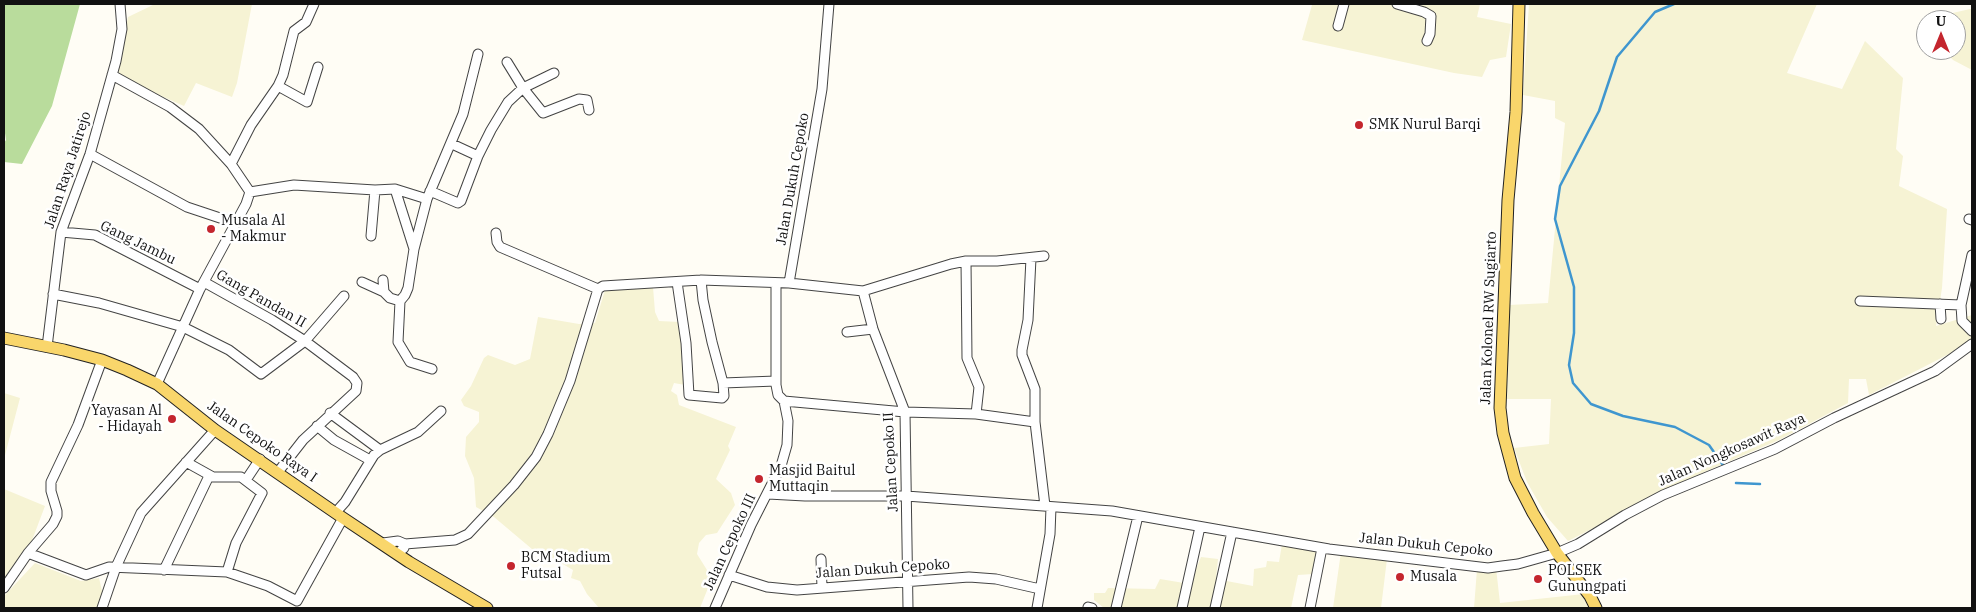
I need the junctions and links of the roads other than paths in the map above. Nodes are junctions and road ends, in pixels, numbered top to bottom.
1 (120, 4) edge
2 (829, 4) edge
3 (1344, 4) edge
4 (1397, 4) edge
5 (1518, 4) edge
6 (310, 5) edge
7 (1420, 7) edge
8 (1338, 26) dead end
9 (1427, 41) dead end
10 (478, 54) dead end
11 (507, 62) dead end
12 (318, 67) dead end
13 (554, 72) dead end
14 (112, 75) junction
15 (278, 86) junction
16 (523, 88) junction
17 (589, 110) dead end
18 (452, 144) junction
19 (90, 154) junction
20 (478, 156) junction
21 (231, 164) junction
22 (395, 189) junction
23 (375, 190) junction
24 (250, 192) junction
25 (429, 195) junction
26 (235, 223) junction
27 (61, 232) junction
28 (496, 233) dead end
29 (371, 236) dead end
30 (414, 249) junction
31 (1972, 255) edge
32 (1044, 256) dead end
33 (1031, 258) junction
34 (966, 261) junction
35 (383, 280) dead end
36 (701, 280) junction
37 (362, 282) dead end
38 (677, 282) junction
39 (776, 283) junction
40 (789, 283) junction
41 (202, 285) junction
42 (598, 289) junction
43 (863, 291) junction
44 (384, 292) junction
45 (53, 294) junction
46 (344, 296) dead end
47 (400, 301) junction
48 (1860, 301) dead end
49 (1940, 304) junction
50 (1961, 305) junction
51 (1941, 319) dead end
52 (183, 327) junction
53 (874, 329) junction
54 (1972, 331) edge
55 (847, 332) dead end
56 (4, 338) edge
57 (304, 341) junction
58 (1972, 344) edge
59 (47, 347) junction
60 (102, 360) junction
61 (432, 369) dead end
62 (776, 381) junction
63 (723, 383) junction
64 (157, 384) junction
65 (784, 401) junction
66 (441, 411) dead end
67 (905, 412) junction
68 (330, 413) junction
69 (976, 414) junction
70 (1035, 422) junction
71 (316, 426) junction
72 (215, 430) junction
73 (380, 450) junction
74 (260, 459) junction
75 (370, 460) junction
76 (186, 462) junction
77 (278, 472) junction
78 (209, 476) junction
79 (246, 480) junction
80 (768, 494) junction
81 (906, 496) junction
82 (1048, 506) junction
83 (340, 515) junction
84 (1138, 516) junction
85 (1200, 526) junction
86 (1232, 532) junction
87 (401, 548) junction
88 (1322, 548) junction
89 (28, 553) junction
90 (1557, 553) junction
91 (821, 559) dead end
92 (116, 567) junction
93 (164, 570) junction
94 (227, 572) junction
95 (729, 575) junction
96 (907, 582) junction
97 (4, 588) edge
98 (822, 588) junction
99 (1040, 588) junction
100 (102, 608) edge
101 (487, 608) edge
102 (715, 608) edge
103 (908, 608) edge
104 (1037, 608) edge
105 (1116, 608) edge
106 (1182, 608) edge
107 (1215, 608) edge
108 (1310, 608) edge
109 (1596, 608) edge

1 - 14 street, Jalan Raya Jatirejo
2 - 40 street, Jalan Dukuh Cepoko
3 - 8 street
4 - 7 street
5 - 90 main road, Jalan Kolonel RW Sugiarto
6 - 15 street
7 - 9 street
10 - 18 street
11 - 16 street
12 - 15 street
13 - 16 street
14 - 19 street, Jalan Raya Jatirejo
14 - 21 street
15 - 21 street
16 - 17 street
16 - 20 street
18 - 20 street
18 - 25 street
19 - 26 street
19 - 27 street, Jalan Raya Jatirejo
20 - 25 street
21 - 24 street
22 - 23 street
22 - 25 street
22 - 30 street
23 - 24 street
23 - 29 street
24 - 26 street
25 - 30 street
26 - 41 street
27 - 41 street, Gang Jambu
27 - 45 street, Jalan Raya Jatirejo
28 - 42 street
30 - 47 street
31 - 50 street
32 - 33 street
33 - 34 street
33 - 70 street
34 - 43 street
34 - 69 street
35 - 44 street
36 - 38 street
36 - 39 street
36 - 63 street
37 - 44 street
38 - 42 street
38 - 63 street
39 - 40 street
39 - 62 street
40 - 43 street
41 - 52 street
41 - 57 street, Gang Pandan II
42 - 87 street
43 - 53 street, Jalan Cepoko II
44 - 47 street
45 - 52 street
45 - 59 street, Jalan Raya Jatirejo
46 - 57 street
47 - 61 street
48 - 49 street
49 - 50 street
49 - 51 street
50 - 54 street
52 - 57 street
52 - 64 street
53 - 55 street
53 - 67 street, Jalan Cepoko II
56 - 59 main road, Jalan Cepoko Raya I
57 - 68 street, Gang Pandan II
58 - 90 street, Jalan Nongkosawit Raya
59 - 60 main road, Jalan Cepoko Raya I
60 - 64 main road, Jalan Cepoko Raya I
60 - 89 street
62 - 63 street
62 - 65 street, Jalan Cepoko III
64 - 72 main road, Jalan Cepoko Raya I
65 - 67 street
65 - 80 street, Jalan Cepoko III
66 - 73 street
67 - 69 street
67 - 81 street, Jalan Cepoko II
68 - 71 street
68 - 73 street
69 - 70 street
70 - 82 street
71 - 75 street
71 - 77 street
72 - 74 main road, Jalan Cepoko Raya I
72 - 76 street
73 - 75 street
74 - 77 main road, Jalan Cepoko Raya I
74 - 79 street
75 - 83 street
76 - 78 street
76 - 92 street
77 - 83 main road, Jalan Cepoko Raya I
78 - 79 street
78 - 93 street
79 - 94 street
80 - 81 street, Jalan Dukuh Cepoko
80 - 95 street, Jalan Cepoko III
81 - 82 street, Jalan Dukuh Cepoko
81 - 96 street, Jalan Cepoko II
82 - 84 street, Jalan Dukuh Cepoko
82 - 99 street
83 - 87 main road, Jalan Cepoko Raya I
83 - 94 street
84 - 85 street, Jalan Dukuh Cepoko
84 - 105 street
85 - 86 street, Jalan Dukuh Cepoko
85 - 106 street
86 - 88 street, Jalan Dukuh Cepoko
86 - 107 street
87 - 101 main road, Jalan Cepoko Raya I
88 - 90 street, Jalan Dukuh Cepoko
88 - 108 street
89 - 92 street
89 - 97 street
90 - 109 main road, Jalan Kolonel RW Sugiarto
91 - 98 street
92 - 93 street
92 - 100 street
93 - 94 street
95 - 98 street, Jalan Dukuh Cepoko
95 - 102 street, Jalan Cepoko III
96 - 98 street, Jalan Dukuh Cepoko
96 - 99 street, Jalan Dukuh Cepoko
96 - 103 street, Jalan Cepoko II
99 - 104 street

